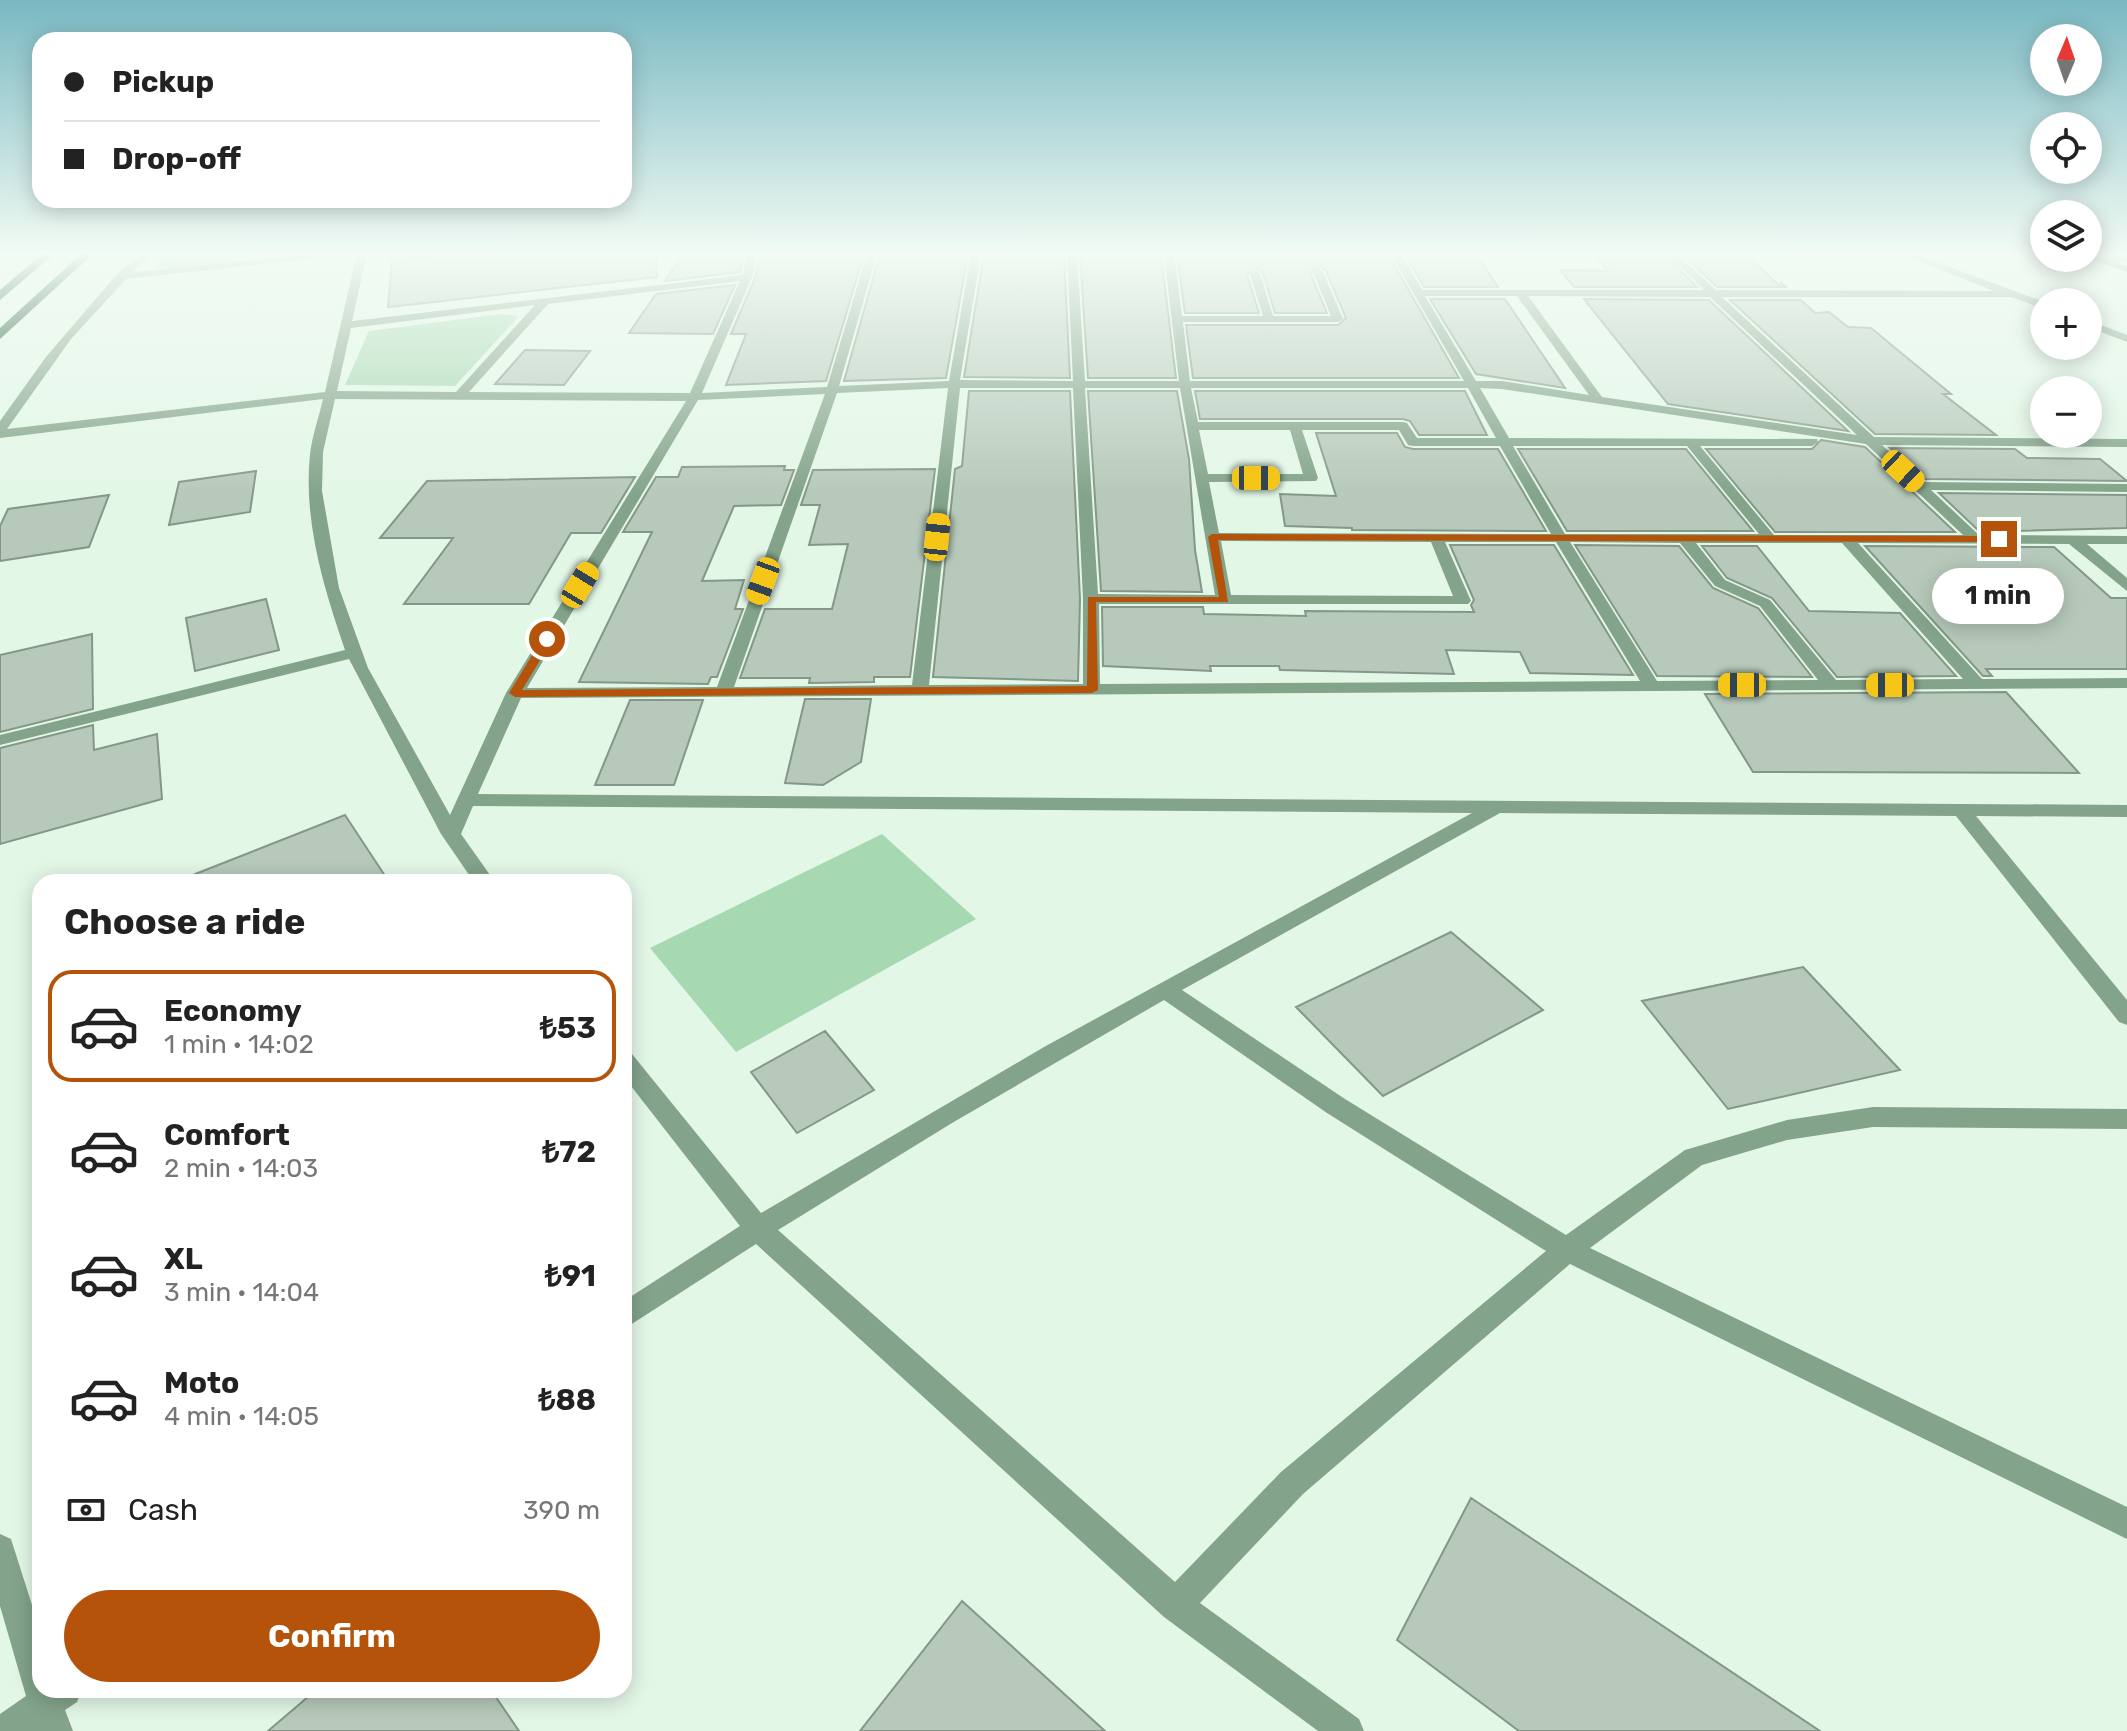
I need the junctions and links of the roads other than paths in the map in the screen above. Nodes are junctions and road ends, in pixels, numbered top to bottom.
1 (68, 335) edge
2 (343, 335) edge
3 (514, 335) edge
4 (721, 335) edge
5 (848, 335) edge
6 (962, 335) edge
7 (1076, 335) edge
8 (1180, 335) edge
9 (1441, 335) edge
10 (1551, 335) edge
11 (1756, 335) edge
12 (954, 384) junction
13 (1079, 385) junction
14 (1185, 385) junction
15 (1470, 386) junction
16 (833, 388) junction
17 (461, 394) junction
18 (329, 395) junction
19 (694, 397) junction
20 (1598, 399) junction
21 (1194, 426) junction
22 (1295, 427) junction
23 (0, 432) edge
24 (1871, 441) junction
25 (1504, 443) junction
26 (1691, 443) junction
27 (2127, 443) edge
28 (1202, 478) junction
29 (1919, 486) junction
30 (2127, 488) edge
31 (1559, 536) junction
32 (1212, 537) junction
33 (1436, 537) junction
34 (1684, 538) junction
35 (1769, 538) junction
36 (1845, 538) junction
37 (1975, 539) junction
38 (2073, 540) junction
39 (2127, 540) edge
40 (2127, 586) edge
41 (1091, 599) junction
42 (1224, 600) junction
43 (355, 653) junction
44 (2127, 683) edge
45 (1977, 684) junction
46 (1831, 685) junction
47 (1652, 686) junction
48 (1092, 690) junction
49 (724, 691) junction
50 (920, 691) junction
51 (515, 693) junction
52 (0, 740) edge
53 (467, 800) junction
54 (1496, 808) junction
55 (1962, 811) junction
56 (2127, 811) edge
57 (451, 834) junction
58 (479, 874) edge
59 (1165, 989) junction
60 (2127, 1016) edge
61 (632, 1070) edge
62 (2127, 1119) edge
63 (756, 1227) junction
64 (1567, 1250) junction
65 (632, 1311) edge
66 (2127, 1523) edge
67 (0, 1550) edge
68 (1176, 1605) junction
69 (32, 1646) edge
70 (50, 1700) edge
71 (5, 1731) edge
72 (1347, 1731) edge

1 - 23 street
2 - 18 street
3 - 17 street
4 - 19 street
5 - 16 street
6 - 12 street
7 - 13 street
8 - 14 street
9 - 15 street
10 - 20 street
11 - 24 street
12 - 13 street
12 - 16 street
12 - 50 street
13 - 14 street
13 - 41 street
14 - 15 street
14 - 21 street
15 - 20 street
15 - 25 street
16 - 19 street
16 - 49 street
17 - 18 street
17 - 19 street
18 - 23 street
18 - 43 street
19 - 51 street
20 - 24 street
21 - 22 street
21 - 28 street
22 - 25 street
22 - 28 street
24 - 26 street
24 - 27 street
24 - 29 street
25 - 26 street
25 - 31 street
26 - 35 street
28 - 32 street
29 - 30 street
29 - 37 street
31 - 33 street
31 - 34 street
31 - 47 street
32 - 33 street
32 - 42 street
33 - 42 street
34 - 35 street
34 - 46 street
35 - 36 street
36 - 37 street
36 - 45 street
37 - 38 street
38 - 39 street
38 - 40 street
41 - 42 street
41 - 48 street
43 - 52 street
43 - 57 street
44 - 45 street
45 - 46 street
46 - 47 street
47 - 48 street
48 - 50 street
49 - 50 street
49 - 51 street
51 - 53 street
53 - 54 street
53 - 57 street
54 - 55 street
54 - 59 street
55 - 56 street
55 - 60 street
57 - 58 street
59 - 63 street
59 - 64 street
61 - 63 street
62 - 64 street
63 - 65 street
63 - 68 street
64 - 66 street
64 - 68 street
67 - 69 street
68 - 72 street
70 - 71 street

